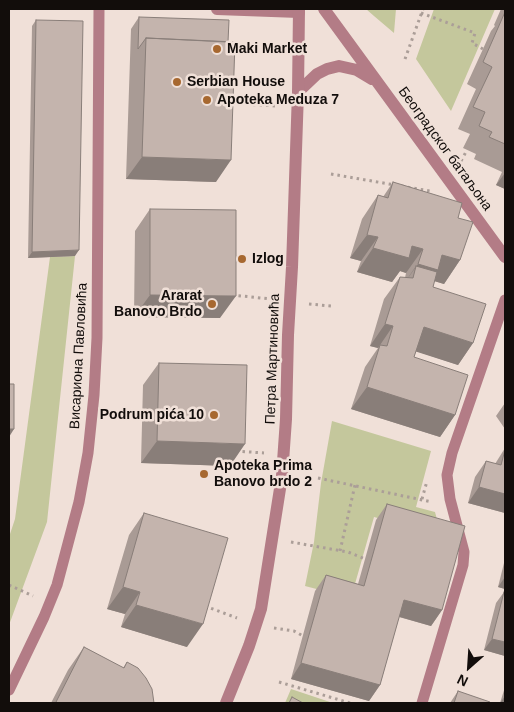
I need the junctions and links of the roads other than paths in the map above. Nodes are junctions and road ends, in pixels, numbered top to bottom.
1 (99, 9) edge
2 (217, 9) edge
3 (324, 9) edge
4 (299, 10) edge
5 (378, 83) junction
6 (298, 92) junction
7 (505, 257) edge
8 (505, 300) edge
9 (9, 690) edge
10 (226, 703) edge
11 (422, 703) edge

1 - 9 lane, Висариона Павловића
2 - 4 street
3 - 5 street, Београдског батаљона
4 - 6 street, Петра Мартиновића
5 - 6 street, Београдског батаљона
5 - 7 street, Београдског батаљона
6 - 10 street, Петра Мартиновића
8 - 11 lane

